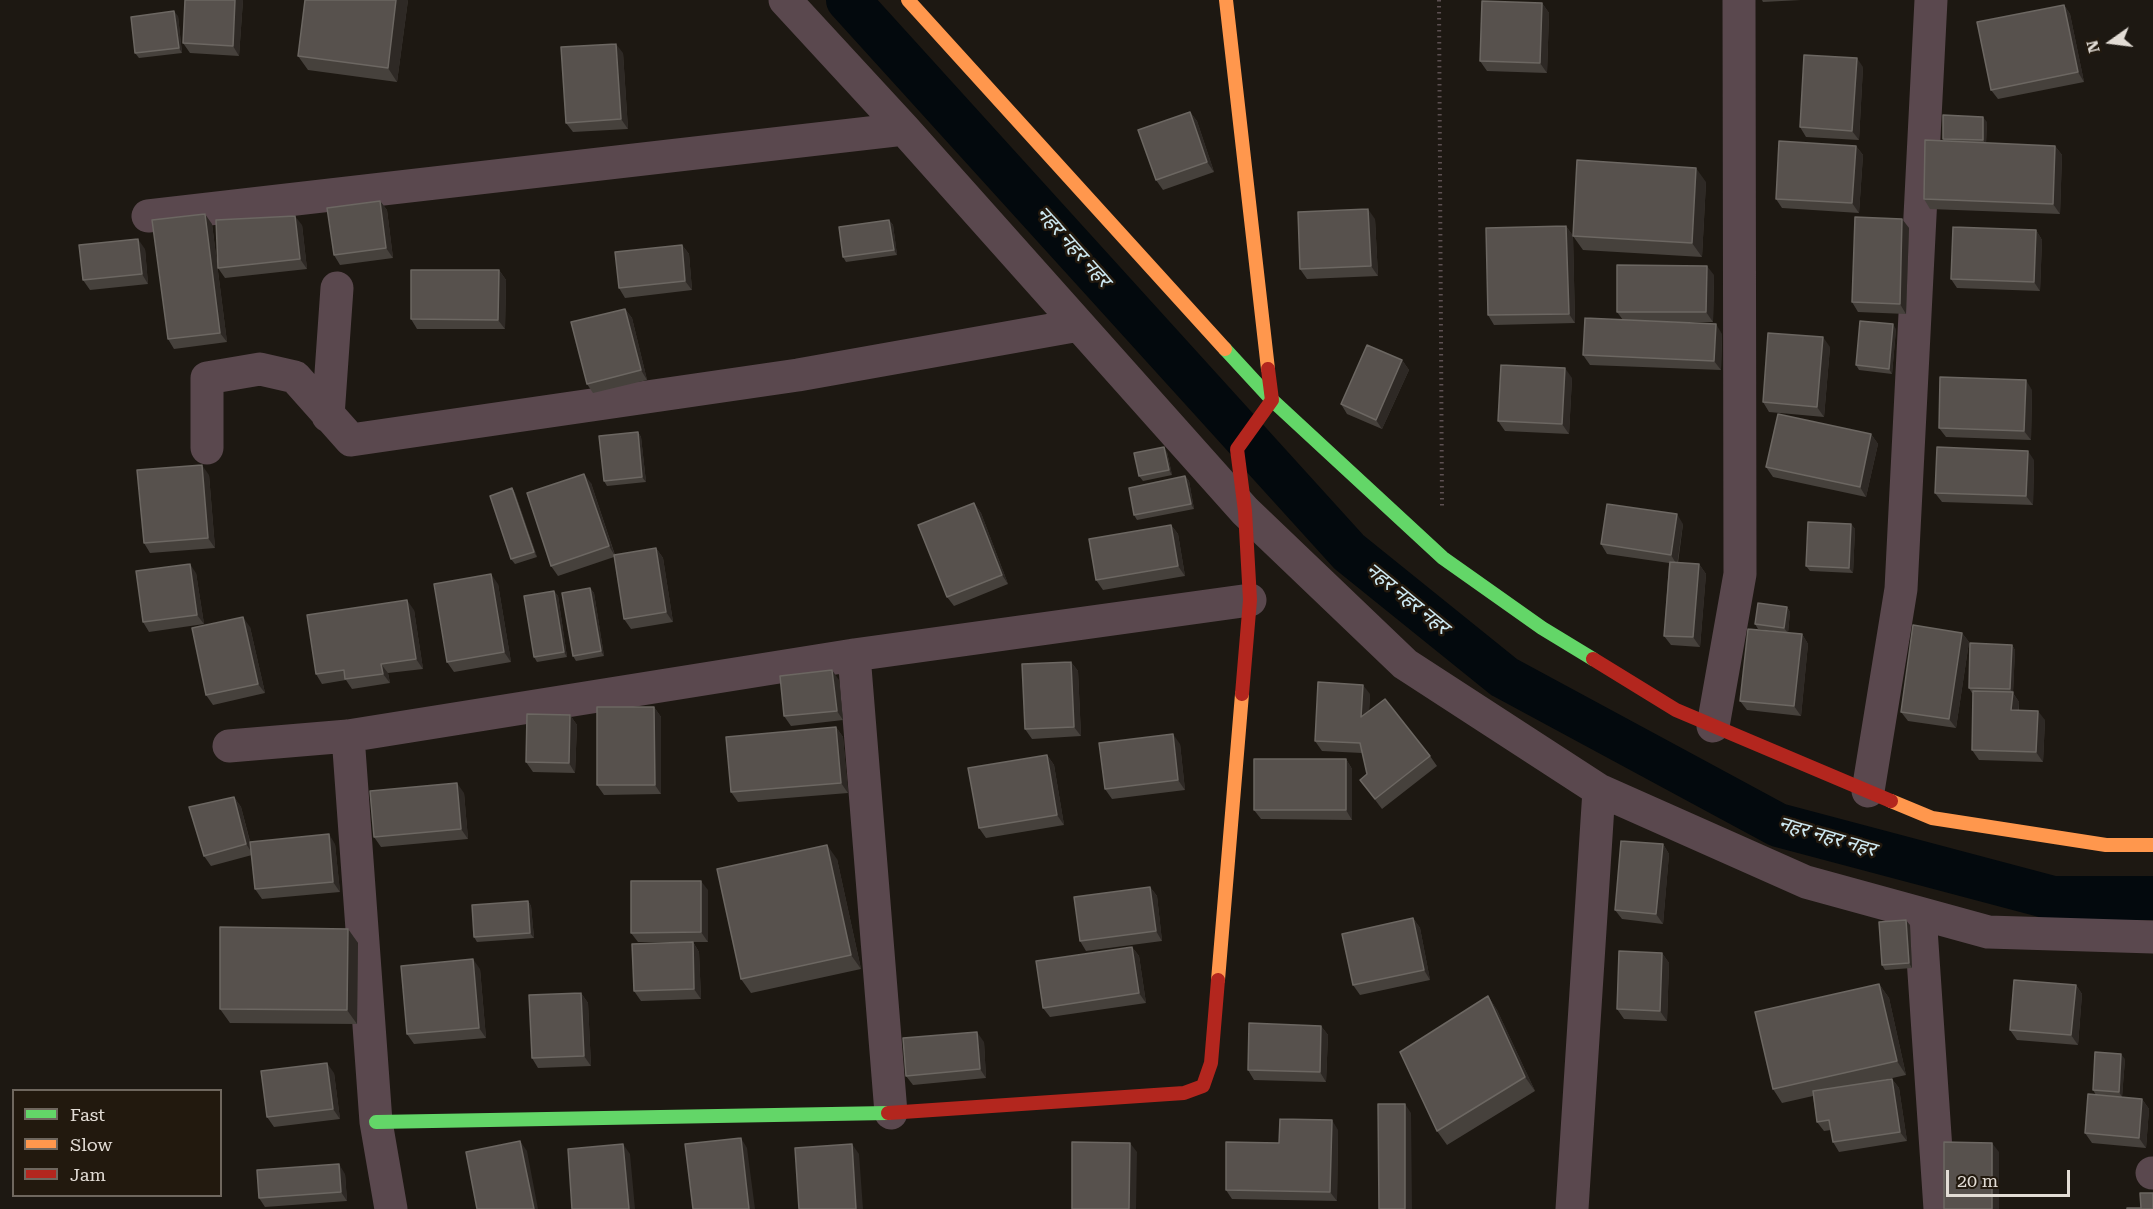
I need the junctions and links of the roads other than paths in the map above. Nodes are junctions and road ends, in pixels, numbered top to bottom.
1 (785, 0) edge
2 (908, 0) edge
3 (1226, 0) edge
4 (1739, 0) edge
5 (1931, 0) edge
6 (904, 129) junction
7 (148, 216) dead end
8 (337, 288) dead end
9 (1079, 325) junction
10 (1272, 400) junction
11 (328, 416) junction
12 (207, 448) dead end
13 (1245, 511) junction
14 (1250, 600) junction
15 (854, 655) junction
16 (1713, 726) junction
17 (348, 736) junction
18 (229, 746) dead end
19 (1599, 790) junction
20 (1868, 791) junction
21 (2153, 845) edge
22 (1920, 914) junction
23 (2153, 937) edge
24 (891, 1113) junction
25 (376, 1122) junction
26 (391, 1209) edge
27 (1572, 1209) edge
28 (1940, 1209) edge

1 - 6 street
2 - 10 street
3 - 10 street
4 - 16 street
5 - 20 street
6 - 7 street
6 - 9 street
8 - 11 street
9 - 11 street
9 - 13 street
10 - 13 street
10 - 16 street
11 - 12 street
13 - 14 street
13 - 19 street
14 - 15 street
14 - 24 street
15 - 17 street
15 - 24 street
16 - 20 street
17 - 18 street
17 - 25 street
19 - 22 street
19 - 27 street
20 - 21 street
22 - 23 street
22 - 28 street
24 - 25 street
25 - 26 street

